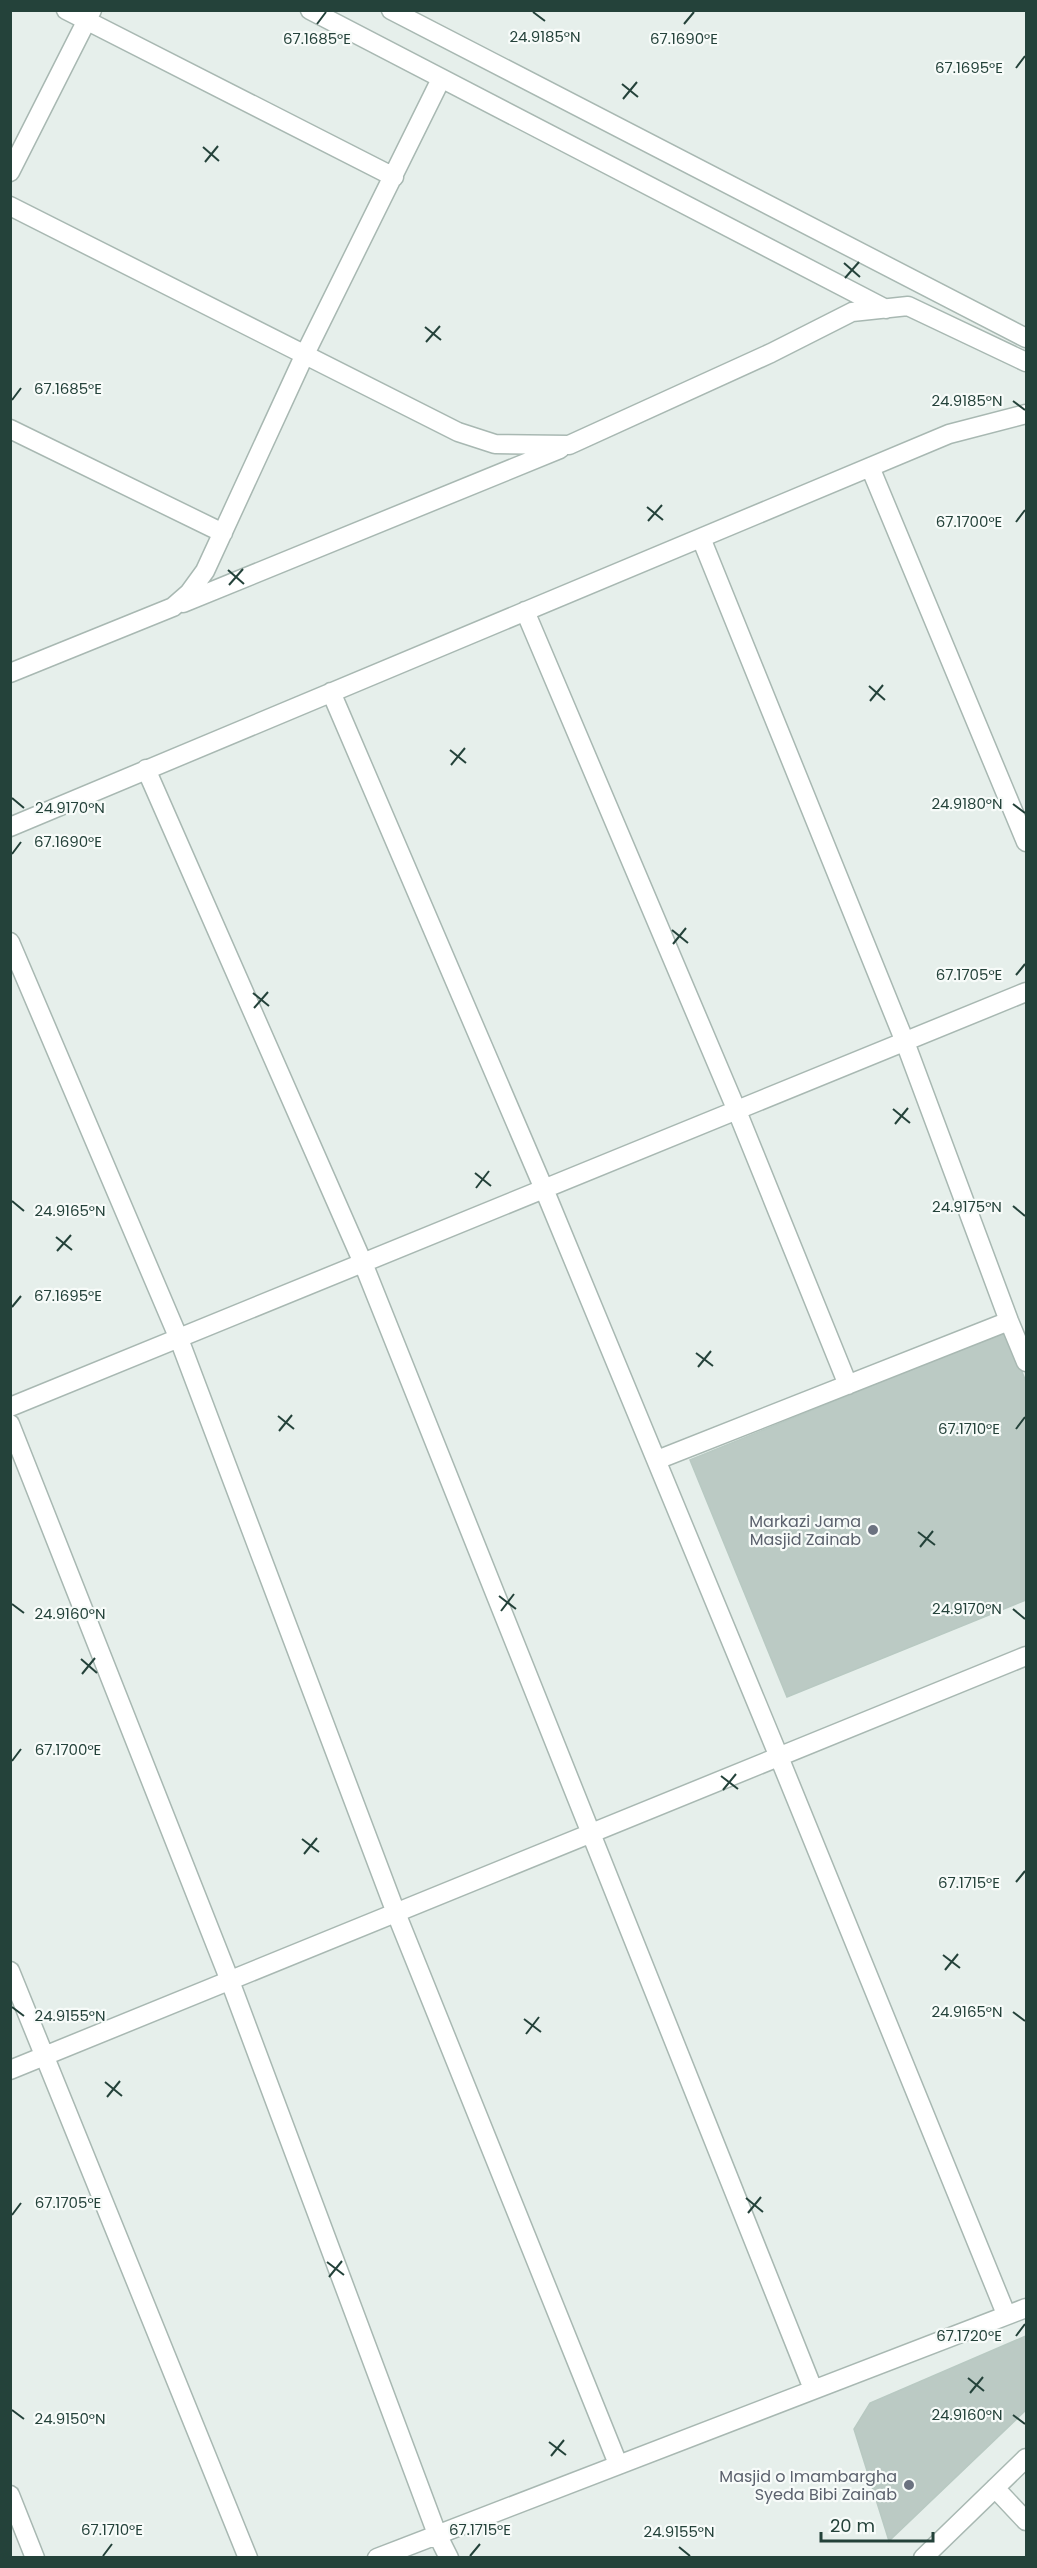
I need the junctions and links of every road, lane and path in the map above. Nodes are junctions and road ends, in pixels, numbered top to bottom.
1 (66, 10) edge
2 (310, 10) edge
3 (391, 10) edge
4 (89, 16) edge
5 (441, 78) junction
6 (10, 172) edge
7 (394, 177) junction
8 (10, 206) edge
9 (886, 309) junction
10 (1026, 338) edge
11 (304, 354) junction
12 (1026, 362) edge
13 (1026, 414) edge
14 (10, 429) edge
15 (569, 445) junction
16 (870, 467) junction
17 (222, 533) junction
18 (701, 537) junction
19 (173, 607) junction
20 (525, 611) junction
21 (10, 672) edge
22 (331, 692) junction
23 (146, 769) junction
24 (10, 827) edge
25 (1026, 842) edge
26 (10, 942) edge
27 (1026, 993) edge
28 (905, 1042) junction
29 (736, 1111) junction
30 (544, 1190) junction
31 (363, 1263) junction
32 (1009, 1321) junction
33 (179, 1339) junction
34 (1026, 1362) edge
35 (848, 1385) junction
36 (10, 1407) edge
37 (10, 1424) edge
38 (657, 1460) junction
39 (1026, 1656) edge
40 (779, 1757) junction
41 (592, 1833) junction
42 (396, 1913) junction
43 (10, 1971) edge
44 (230, 1981) junction
45 (47, 2056) junction
46 (10, 2070) edge
47 (1026, 2308) edge
48 (1006, 2314) junction
49 (813, 2389) junction
50 (1026, 2458) edge
51 (618, 2464) junction
52 (995, 2488) junction
53 (10, 2495) edge
54 (1026, 2521) edge
55 (437, 2534) junction
56 (35, 2558) edge
57 (248, 2558) edge
58 (377, 2558) edge
59 (448, 2558) edge
60 (923, 2558) edge

1 - 4 street
2 - 5 street
3 - 10 street
4 - 6 street
4 - 7 street
5 - 7 street
5 - 9 street
7 - 11 street
8 - 11 street
9 - 12 street
9 - 15 street
11 - 15 street
11 - 17 street
13 - 16 street
14 - 17 street
15 - 19 street
16 - 18 street
16 - 25 street
17 - 19 street
18 - 20 street
18 - 28 street
19 - 21 street
20 - 22 street
20 - 29 street
22 - 23 street
22 - 30 street
23 - 24 street
23 - 31 street
26 - 33 street
27 - 28 street
28 - 29 street
28 - 32 street
29 - 30 street
29 - 35 street
30 - 31 street
30 - 38 street
31 - 33 street
31 - 41 street
32 - 34 street
32 - 35 street
33 - 36 street
33 - 42 street
35 - 38 street
37 - 44 street
38 - 40 street
39 - 40 street
40 - 41 street
40 - 48 street
41 - 42 street
41 - 49 street
42 - 44 street
42 - 51 street
43 - 45 street
44 - 45 street
44 - 55 street
45 - 46 street
45 - 57 street
47 - 48 street
48 - 49 street
49 - 51 street
50 - 52 street
51 - 55 street
52 - 54 street
52 - 60 street
53 - 56 street
55 - 58 street
55 - 59 street

